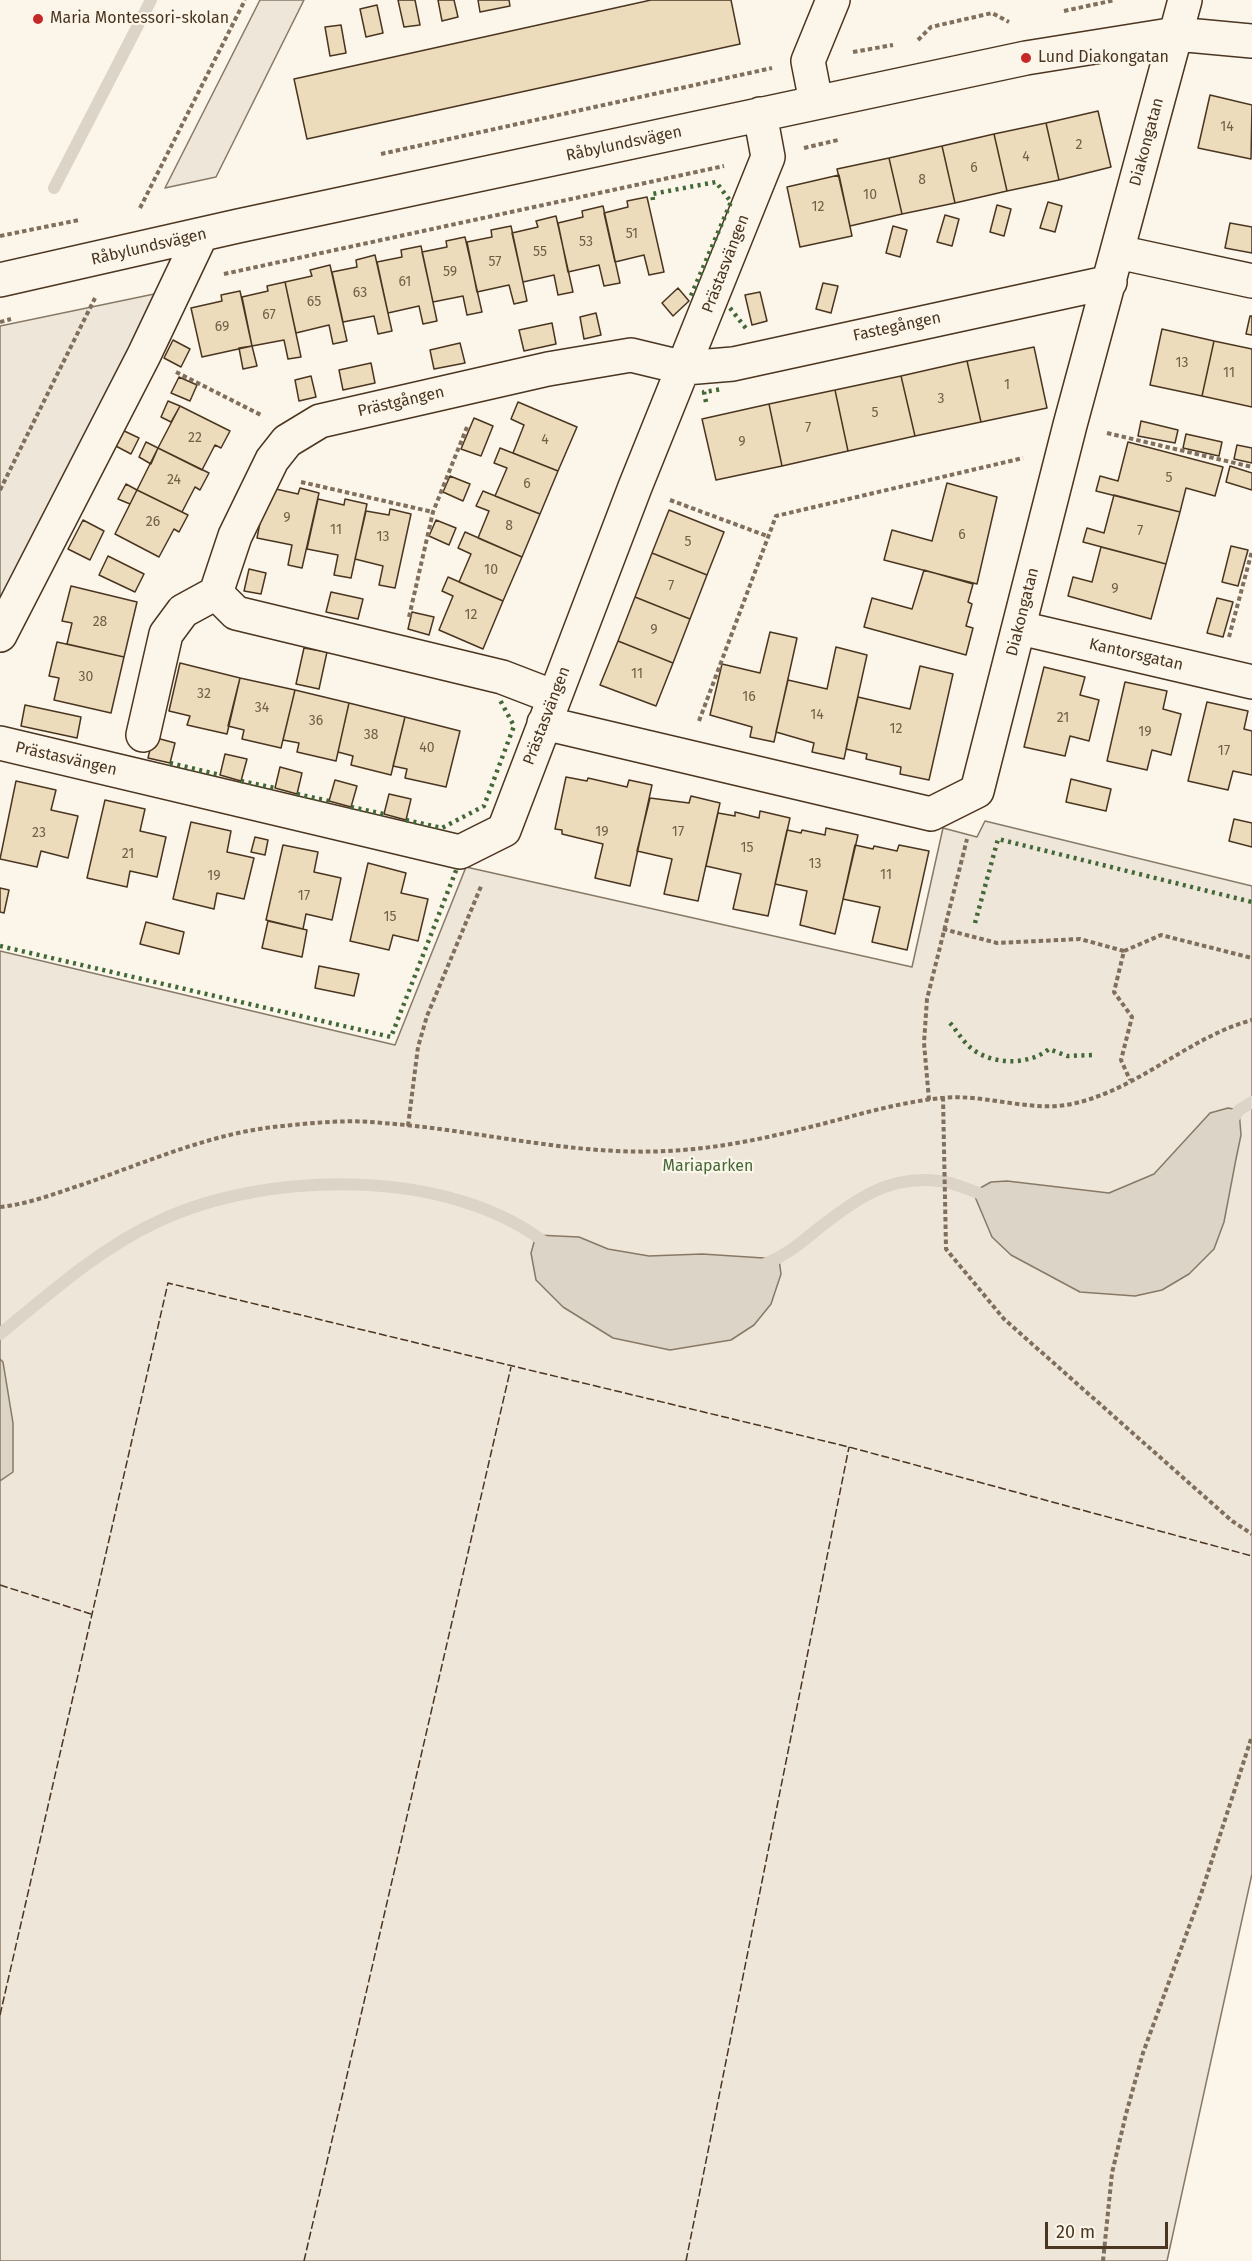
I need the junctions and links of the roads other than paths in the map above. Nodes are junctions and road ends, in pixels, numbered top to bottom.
1 (833, 0) edge
2 (1185, 0) edge
3 (1176, 34) junction
4 (1252, 41) edge
5 (816, 102) junction
6 (760, 114) junction
7 (201, 234) junction
8 (1114, 267) junction
9 (0, 280) edge
10 (1252, 281) edge
11 (685, 368) junction
12 (216, 593) junction
13 (1020, 628) junction
14 (0, 635) edge
15 (1252, 682) edge
16 (549, 710) junction
17 (143, 735) dead end
18 (0, 744) edge

1 - 5 street
2 - 3 street, Diakongatan
3 - 4 street, Råbylundsvägen
3 - 5 street, Råbylundsvägen
3 - 8 street, Diakongatan
5 - 6 street, Råbylundsvägen
6 - 7 street, Råbylundsvägen
6 - 11 street, Prästasvängen
7 - 9 street, Råbylundsvägen
7 - 14 street
8 - 10 street
8 - 11 street, Fastegången
8 - 13 street, Diakongatan
11 - 12 street, Prästgången
11 - 16 street, Prästasvängen
12 - 16 street
12 - 17 street
13 - 15 street, Kantorsgatan
13 - 16 street, Diakongatan
16 - 18 street, Prästasvängen

